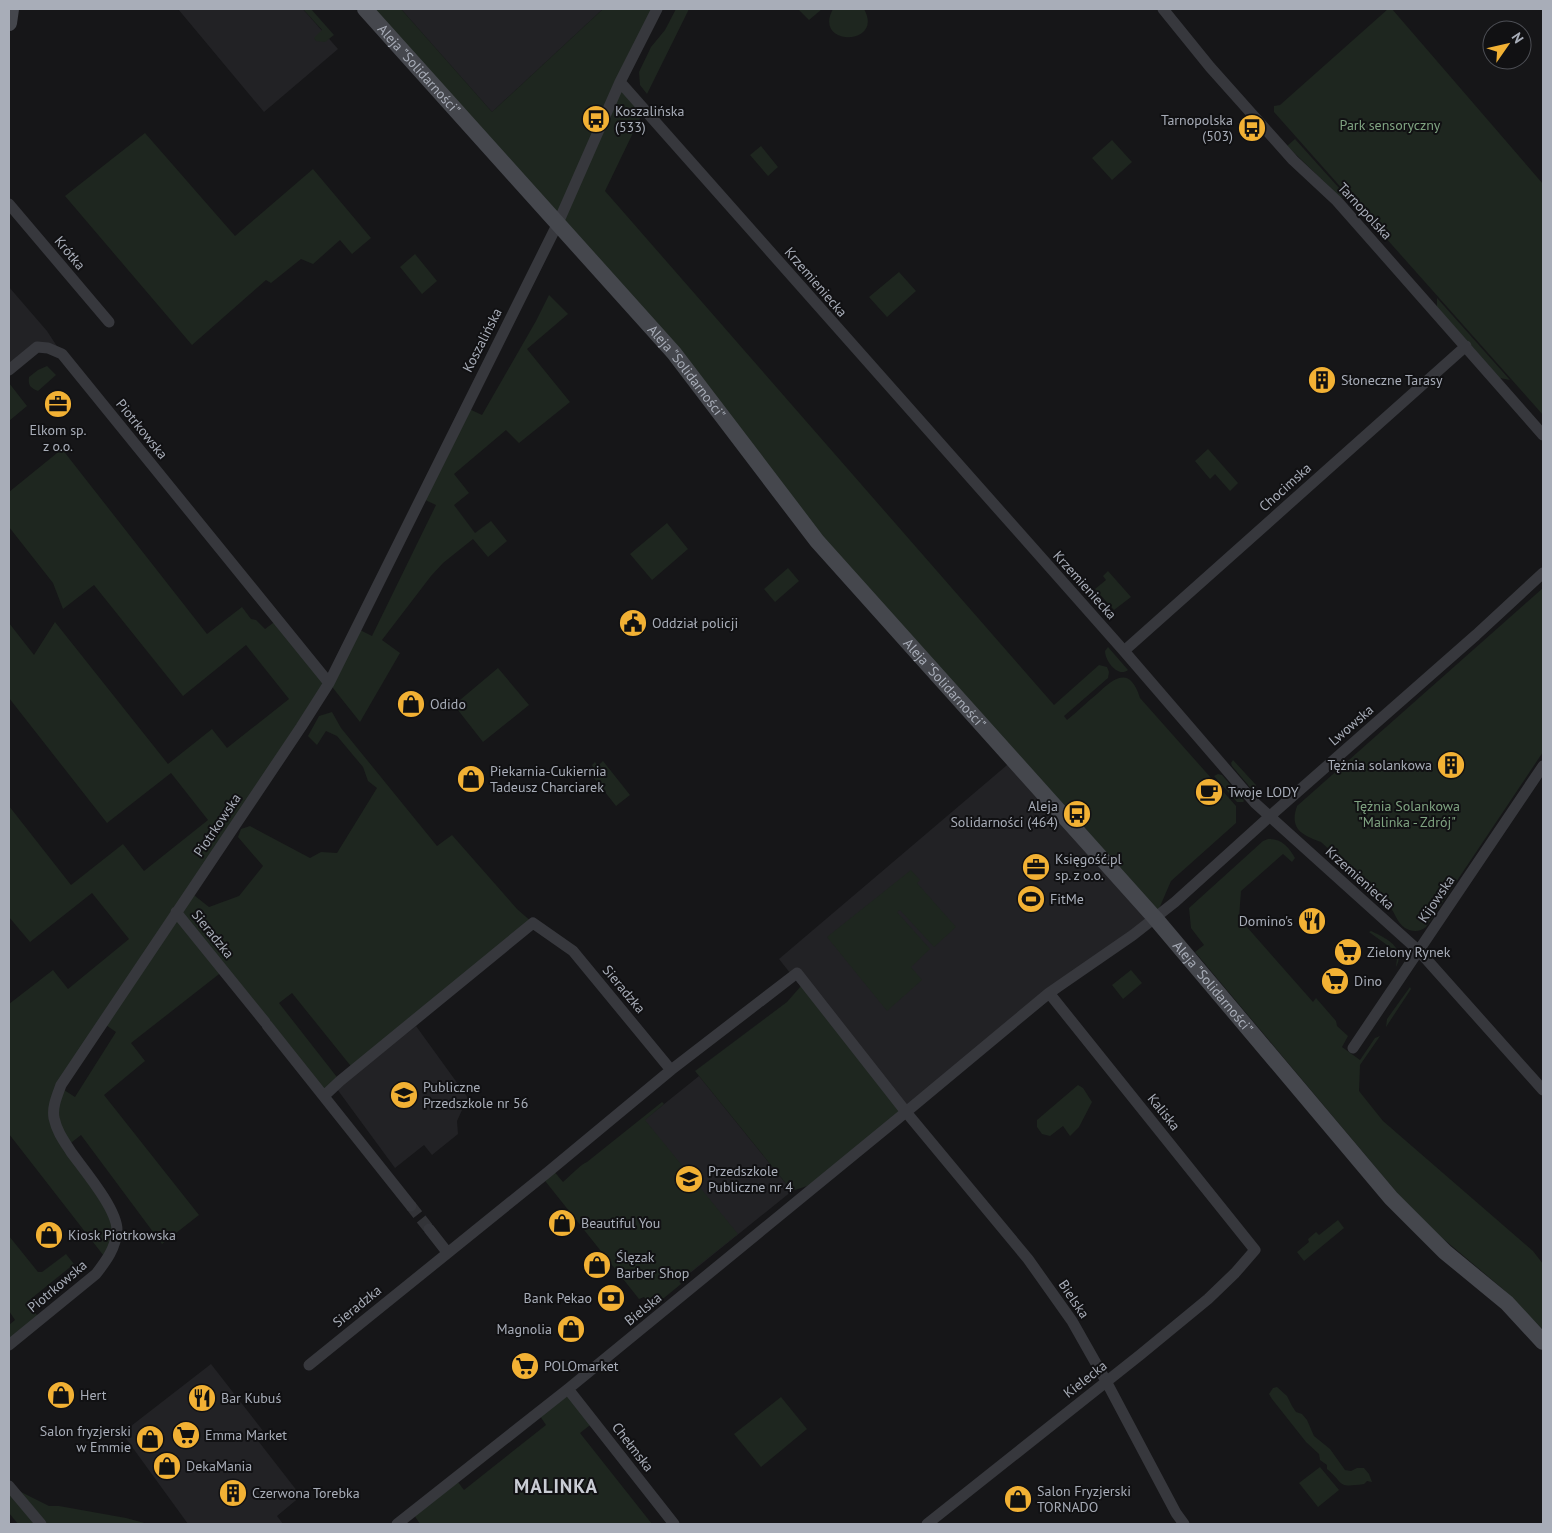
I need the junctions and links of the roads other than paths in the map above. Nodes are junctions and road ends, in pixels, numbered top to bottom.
1 (12, 9) edge
2 (366, 9) edge
3 (657, 9) edge
4 (1164, 9) edge
5 (9, 23) edge
6 (620, 82) junction
7 (9, 204) edge
8 (558, 223) junction
9 (108, 322) dead end
10 (1466, 346) junction
11 (9, 370) edge
12 (1543, 435) edge
13 (1543, 573) edge
14 (1124, 651) junction
15 (329, 683) junction
16 (1543, 766) edge
17 (1269, 817) junction
18 (176, 912) junction
19 (1154, 918) junction
20 (1419, 951) junction
21 (1049, 993) junction
22 (1353, 1048) dead end
23 (671, 1070) junction
24 (1543, 1090) edge
25 (324, 1096) junction
26 (906, 1112) junction
27 (411, 1206) tunnel mouth
28 (429, 1229) tunnel mouth
29 (1255, 1250) joint
30 (447, 1252) junction
31 (1543, 1342) edge
32 (9, 1345) edge
33 (309, 1365) dead end
34 (1106, 1381) junction
35 (568, 1389) junction
36 (9, 1486) edge
37 (41, 1524) edge
38 (397, 1524) edge
39 (674, 1524) edge
40 (927, 1524) edge
41 (1184, 1524) edge

1 - 5 street
2 - 8 street, Aleja "Solidarności"
3 - 6 street, Koszalińska
4 - 10 street, Tarnopolska
6 - 8 street, Koszalińska
6 - 14 street, Krzemieniecka
7 - 9 street, Krótka
8 - 15 street, Koszalińska
8 - 19 street, Aleja "Solidarności"
10 - 12 street, Tarnopolska
10 - 14 street, Chocimska
11 - 15 street, Piotrkowska
13 - 17 street, Lwowska
14 - 17 street, Krzemieniecka
15 - 18 street, Piotrkowska
16 - 20 street, Kijowska
17 - 19 street, Lwowska
17 - 20 street, Krzemieniecka
18 - 25 street, Sieradzka
18 - 32 street, Piotrkowska
19 - 21 street, Bielska
19 - 31 street, Aleja "Solidarności"
20 - 22 street, Kijowska
20 - 24 street, Krzemieniecka
21 - 26 street, Bielska
21 - 29 street, Kaliska
23 - 25 street, Sieradzka
23 - 26 street
23 - 30 street, Sieradzka
25 - 27 street, Sieradzka
26 - 34 street, Bielska
26 - 35 street, Bielska
28 - 30 street
29 - 34 street, Kielecka
30 - 33 street, Sieradzka
34 - 40 street, Kielecka
34 - 41 street, Bielska
35 - 38 street, Bielska
35 - 39 street, Chełmska
36 - 37 street

